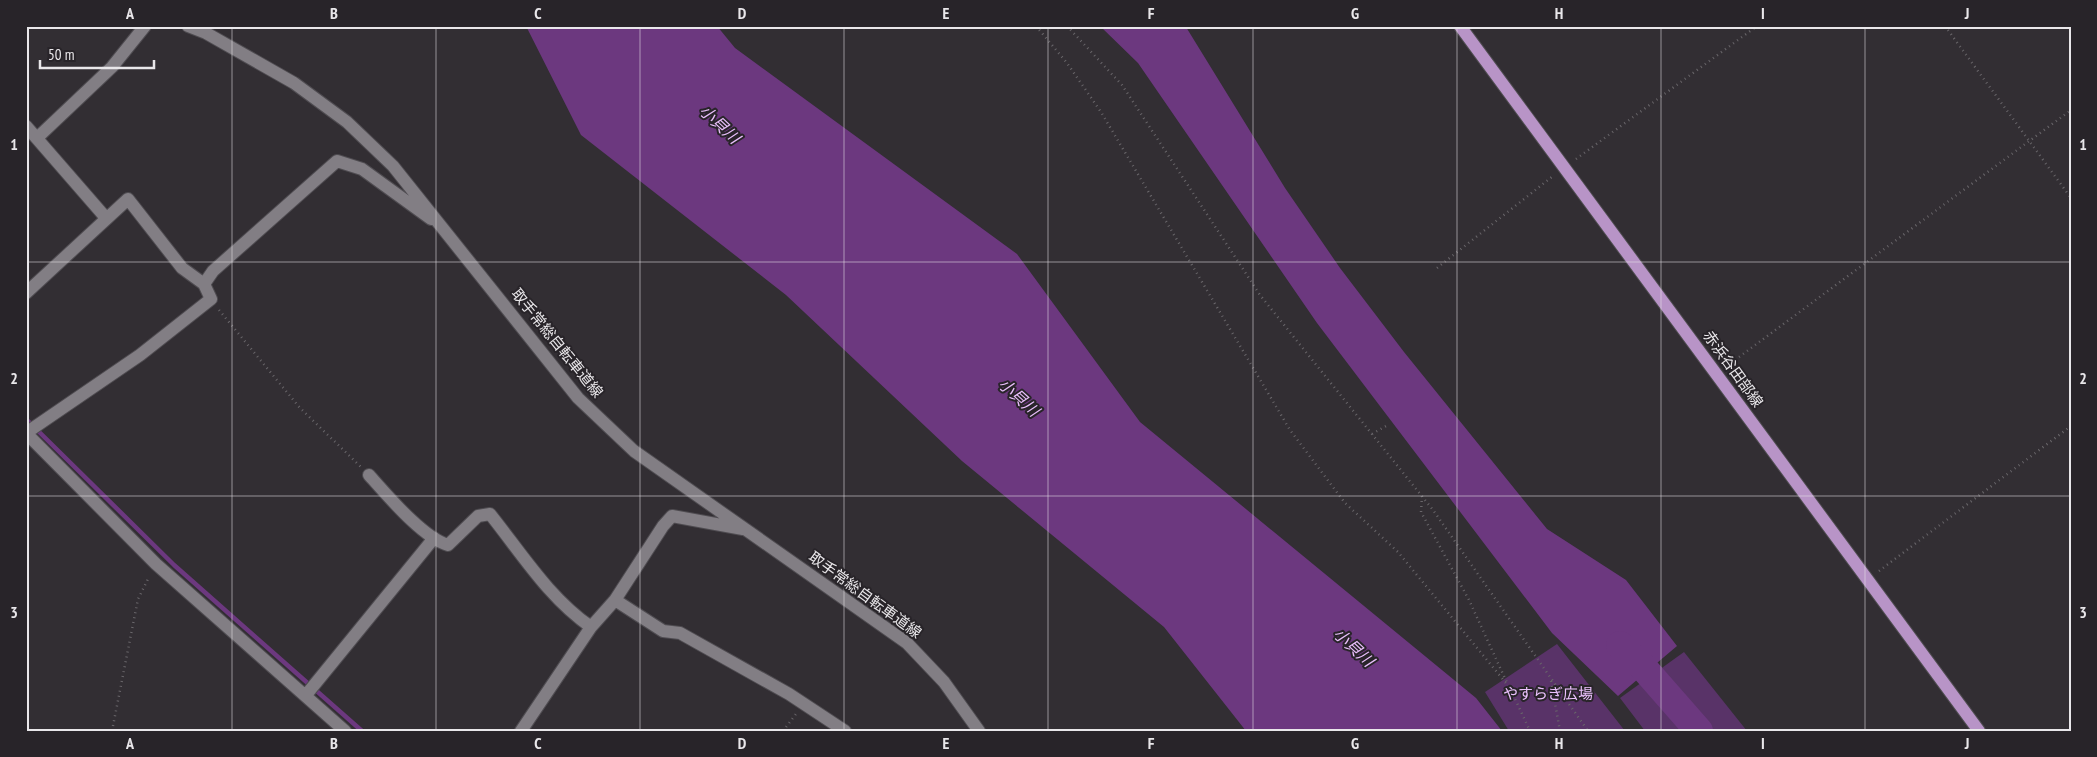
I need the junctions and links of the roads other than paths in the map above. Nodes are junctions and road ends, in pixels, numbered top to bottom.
1 (145, 26) edge
2 (188, 26) edge
3 (1460, 26) edge
4 (26, 126) edge
5 (37, 138) junction
6 (106, 218) junction
7 (445, 230) junction
8 (204, 284) junction
9 (26, 293) edge
10 (26, 433) edge
11 (369, 475) road end
12 (747, 530) junction
13 (434, 538) junction
14 (615, 600) junction
15 (591, 627) junction
16 (306, 695) junction
17 (345, 731) edge
18 (521, 731) edge
19 (845, 731) edge
20 (979, 731) edge
21 (1979, 731) edge

1 - 5 street
2 - 7 street, 取手常総自転車道線
3 - 21 main road, 赤浜谷田部線
4 - 5 street
5 - 6 street
6 - 8 street
6 - 9 street
7 - 8 street
7 - 12 street, 取手常総自転車道線
8 - 10 street
10 - 16 street
11 - 13 street
12 - 14 street
12 - 20 street, 取手常総自転車道線
13 - 15 street
13 - 16 street
14 - 15 street
14 - 19 street
15 - 18 street
16 - 17 street

